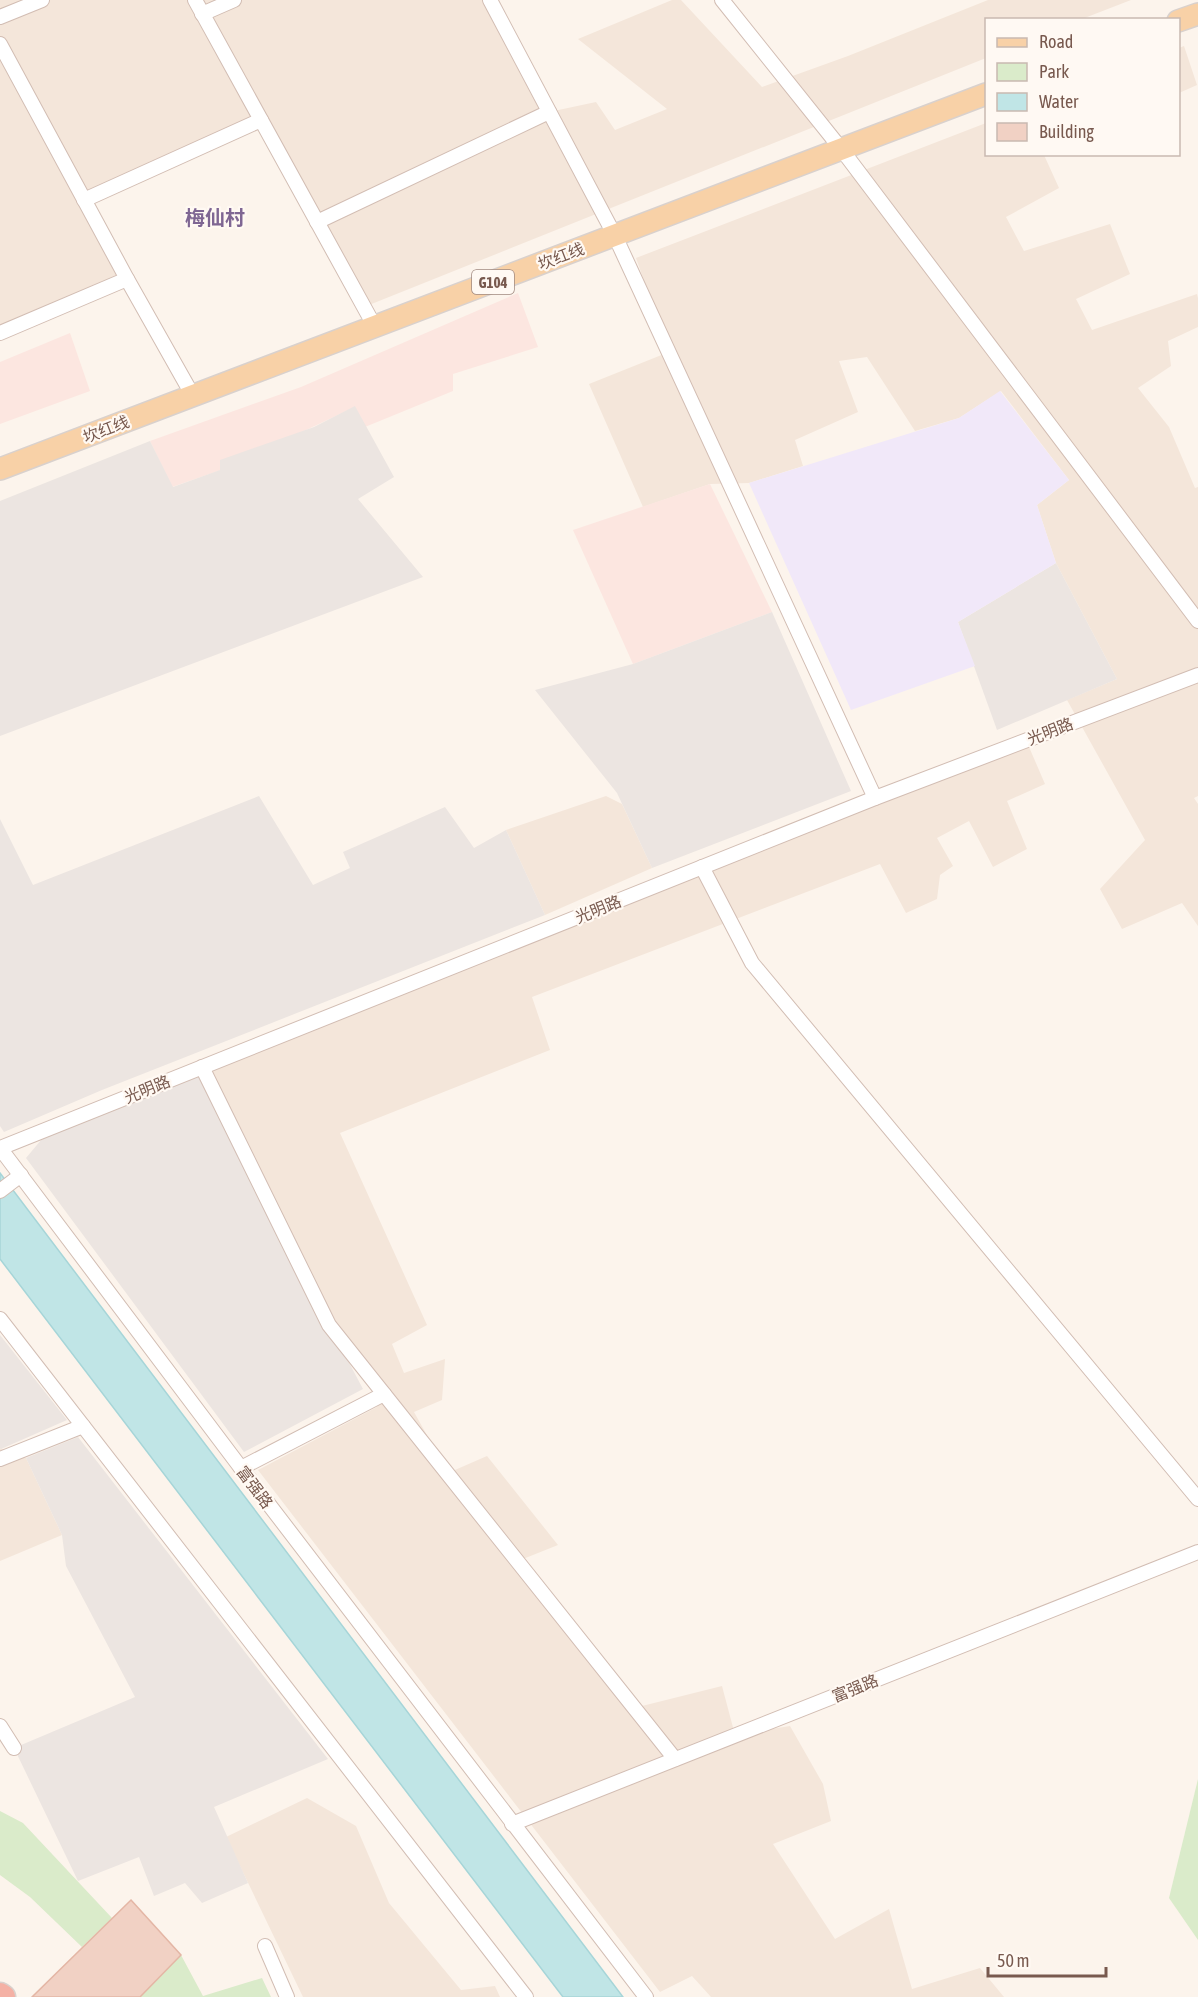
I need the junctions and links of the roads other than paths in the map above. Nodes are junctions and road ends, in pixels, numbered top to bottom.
1 (42, 0) edge
2 (195, 0) edge
3 (234, 0) edge
4 (490, 0) edge
5 (722, 0) edge
6 (202, 14) junction
7 (1198, 14) edge
8 (0, 17) edge
9 (1180, 21) edge
10 (0, 44) edge
11 (985, 95) edge
12 (549, 112) junction
13 (261, 120) junction
14 (842, 150) junction
15 (84, 200) junction
16 (317, 222) junction
17 (615, 236) junction
18 (127, 279) junction
19 (375, 327) junction
20 (0, 333) edge
21 (193, 396) junction
22 (0, 469) edge
23 (1198, 621) edge
24 (1198, 675) edge
25 (875, 798) junction
26 (702, 867) junction
27 (202, 1067) junction
28 (0, 1148) edge
29 (17, 1178) junction
30 (0, 1191) edge
31 (0, 1319) edge
32 (384, 1394) junction
33 (83, 1426) junction
34 (0, 1459) edge
35 (240, 1468) junction
36 (1198, 1499) edge
37 (1198, 1552) edge
38 (0, 1726) edge
39 (14, 1748) dead end
40 (675, 1759) junction
41 (512, 1824) junction
42 (265, 1946) dead end
43 (287, 1997) edge
44 (526, 1997) edge
45 (646, 1997) edge

1 - 8 street
2 - 6 street
3 - 6 street
4 - 12 street
5 - 14 street
6 - 13 street
7 - 9 main road
10 - 15 street
11 - 14 main road, 坎红线 / G104
12 - 16 street
12 - 17 street
13 - 15 street
13 - 16 street
14 - 17 main road, 坎红线 / G104
14 - 23 street
15 - 18 street
16 - 19 street
17 - 19 main road, 坎红线 / G104
17 - 25 street
18 - 20 street
18 - 21 street
19 - 21 main road, 坎红线 / G104
21 - 22 main road, 坎红线 / G104
24 - 25 street, 光明路
25 - 26 street, 光明路
26 - 27 street, 光明路
26 - 36 street
27 - 28 street, 光明路
27 - 32 street
28 - 29 street, 富强路
29 - 30 street
29 - 35 street, 富强路
31 - 33 street
32 - 35 street
32 - 40 street
33 - 34 street
33 - 44 street
35 - 41 street, 富强路
37 - 40 street, 富强路
38 - 39 street
40 - 41 street, 富强路
41 - 45 street, 富强路
42 - 43 street

